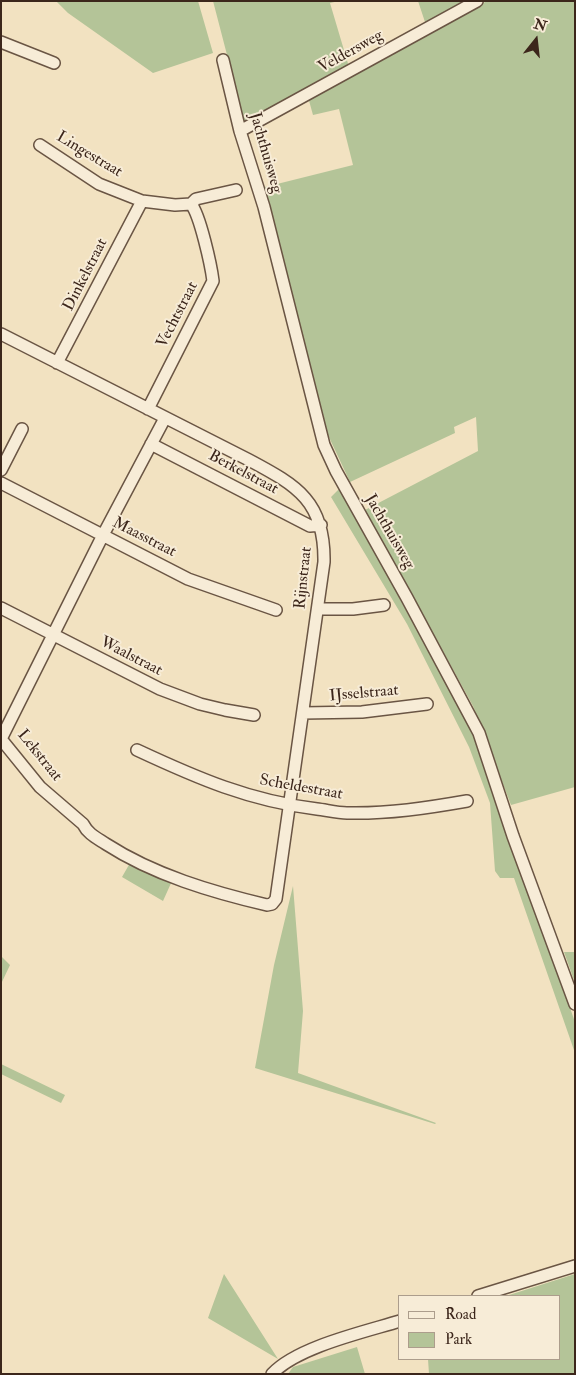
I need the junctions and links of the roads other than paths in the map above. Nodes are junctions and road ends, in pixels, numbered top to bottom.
1 (478, 1) edge
2 (1, 42) edge
3 (223, 60) dead end
4 (54, 63) dead end
5 (240, 131) junction
6 (40, 145) dead end
7 (236, 190) dead end
8 (142, 201) junction
9 (191, 204) junction
10 (1, 334) edge
11 (58, 363) junction
12 (148, 409) junction
13 (165, 418) junction
14 (22, 429) dead end
15 (151, 444) junction
16 (1, 470) edge
17 (1, 483) edge
18 (321, 525) junction
19 (103, 535) junction
20 (384, 605) dead end
21 (1, 608) edge
22 (318, 609) junction
23 (276, 610) dead end
24 (53, 635) junction
25 (427, 704) dead end
26 (303, 714) junction
27 (254, 715) dead end
28 (1, 739) edge
29 (137, 750) dead end
30 (468, 801) dead end
31 (288, 806) junction
32 (277, 890) joint
33 (575, 1004) edge
34 (575, 1266) edge
35 (481, 1295) edge
36 (398, 1322) edge
37 (272, 1374) edge

1 - 5 street, Veldersweg
2 - 4 street
3 - 5 street, Jachthuisweg
5 - 33 street, Jachthuisweg
6 - 8 street, Lingestraat
7 - 9 street, Lingestraat
8 - 9 street, Lingestraat
8 - 11 street, Dinkelstraat
9 - 12 street, Vechtstraat
10 - 11 street, Rijnstraat
11 - 12 street, Rijnstraat
12 - 13 street, Rijnstraat
13 - 15 street, Lekstraat
13 - 18 street, Rijnstraat
14 - 16 street
15 - 18 street, Berkelstraat
15 - 19 street, Lekstraat
17 - 19 street, Maasstraat
18 - 22 street, Rijnstraat
19 - 23 street, Maasstraat
19 - 24 street, Lekstraat
20 - 22 street
21 - 24 street, Waalstraat
22 - 26 street, Rijnstraat
24 - 27 street, Waalstraat
24 - 28 street, Lekstraat
25 - 26 street, IJsselstraat
26 - 31 street, Rijnstraat
28 - 32 street, Lekstraat
29 - 31 street, Scheldestraat
30 - 31 street, Scheldestraat
31 - 32 street, Rijnstraat
34 - 35 street
36 - 37 street

